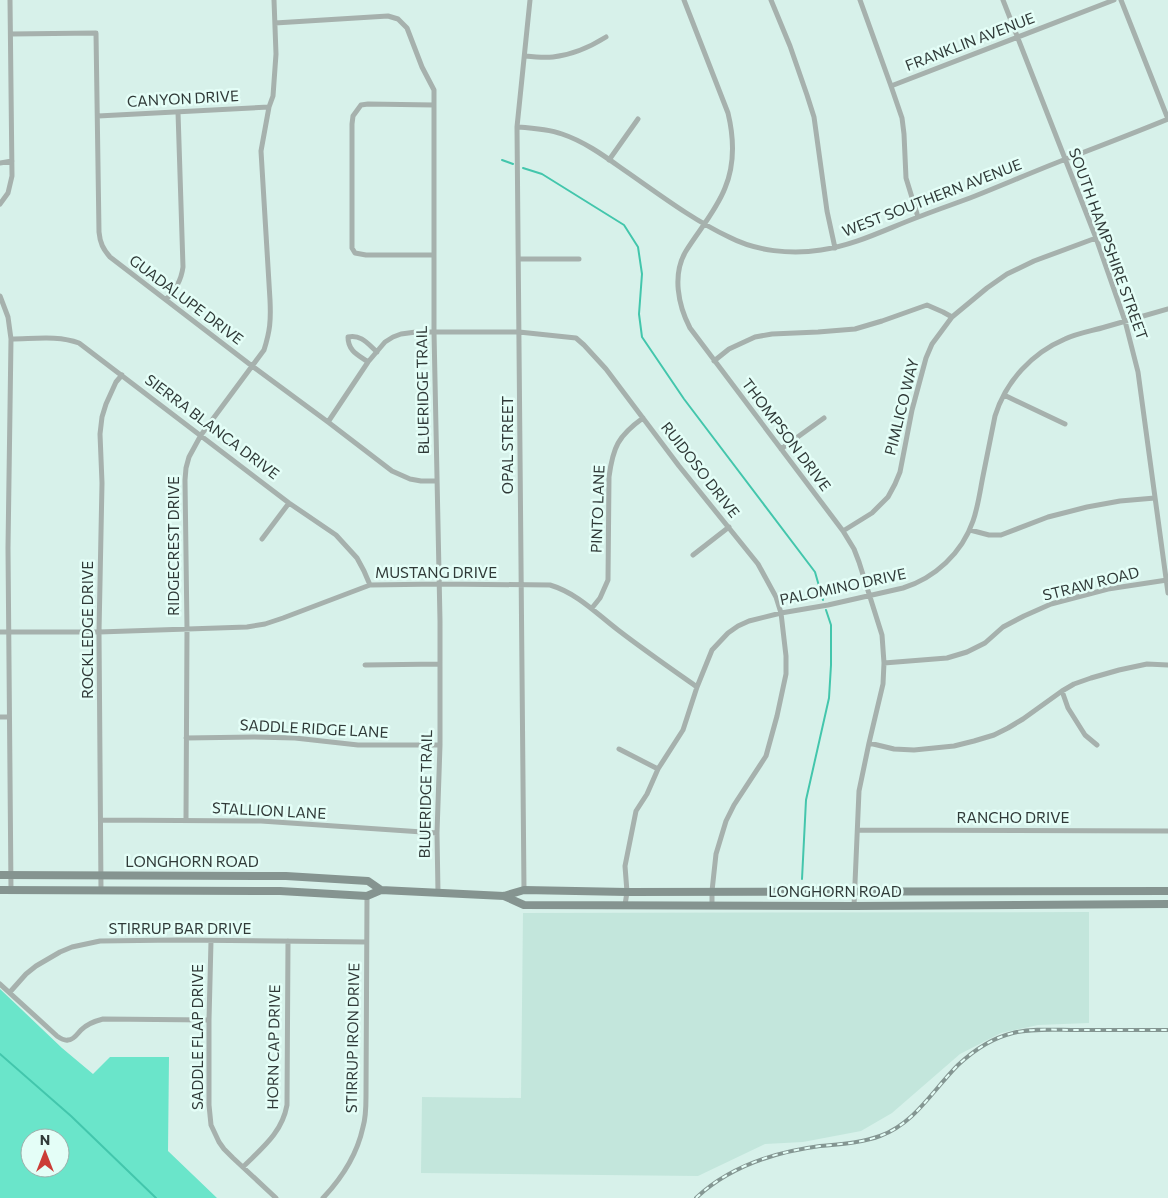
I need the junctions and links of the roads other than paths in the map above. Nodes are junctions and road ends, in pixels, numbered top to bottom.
1 (10, 0) edge
2 (274, 0) edge
3 (530, 0) edge
4 (684, 0) edge
5 (771, 0) edge
6 (860, 0) edge
7 (1003, 0) edge
8 (1114, 0) edge
9 (1121, 0) edge
10 (275, 23) junction
11 (11, 34) junction
12 (606, 37) dead end
13 (1017, 37) junction
14 (525, 56) junction
15 (891, 86) junction
16 (434, 105) junction
17 (270, 107) junction
18 (178, 112) junction
19 (98, 116) junction
20 (638, 119) dead end
21 (1168, 119) edge
22 (517, 127) junction
23 (1065, 159) junction
24 (609, 160) junction
25 (0, 162) edge
26 (12, 162) junction
27 (0, 204) edge
28 (918, 217) junction
29 (705, 224) junction
30 (1096, 238) junction
31 (835, 248) junction
32 (434, 255) junction
33 (519, 259) junction
34 (579, 259) dead end
35 (0, 296) edge
36 (166, 300) junction
37 (1168, 309) edge
38 (952, 318) junction
39 (1125, 321) junction
40 (434, 332) junction
41 (519, 332) junction
42 (11, 339) junction
43 (377, 352) junction
44 (714, 361) junction
45 (368, 362) junction
46 (252, 366) junction
47 (122, 375) junction
48 (1004, 395) junction
49 (643, 418) junction
50 (824, 418) dead end
51 (328, 422) junction
52 (1065, 424) dead end
53 (201, 435) junction
54 (781, 449) junction
55 (437, 482) junction
56 (1155, 498) junction
57 (290, 503) junction
58 (729, 527) junction
59 (970, 530) junction
60 (844, 531) junction
61 (262, 539) dead end
62 (0, 548) edge
63 (8, 548) junction
64 (693, 555) dead end
65 (1167, 580) junction
66 (439, 584) junction
67 (370, 585) junction
68 (521, 585) junction
69 (1168, 594) edge
70 (869, 596) junction
71 (592, 608) junction
72 (782, 613) junction
73 (187, 629) junction
74 (0, 632) edge
75 (9, 632) junction
76 (99, 632) junction
77 (884, 663) junction
78 (440, 664) junction
79 (1168, 664) edge
80 (365, 665) dead end
81 (697, 687) junction
82 (1062, 691) junction
83 (0, 717) edge
84 (10, 717) junction
85 (186, 738) junction
86 (869, 743) junction
87 (440, 745) junction
88 (1097, 746) dead end
89 (619, 748) dead end
90 (658, 769) junction
91 (101, 820) junction
92 (186, 820) junction
93 (858, 830) junction
94 (1168, 831) edge
95 (437, 833) junction
96 (0, 875) edge
97 (10, 875) junction
98 (101, 876) junction
99 (0, 890) edge
100 (10, 890) junction
101 (101, 890) junction
102 (381, 890) junction
103 (524, 890) junction
104 (712, 891) junction
105 (1168, 891) edge
106 (627, 892) junction
107 (854, 892) junction
108 (1118, 892) junction
109 (438, 893) junction
110 (367, 896) junction
111 (504, 896) junction
112 (1118, 904) junction
113 (1168, 904) edge
114 (625, 905) junction
115 (712, 905) junction
116 (854, 906) junction
117 (211, 941) junction
118 (288, 941) junction
119 (366, 942) junction
120 (0, 984) edge
121 (10, 992) junction
122 (209, 1020) junction
123 (243, 1167) junction
124 (276, 1198) edge
125 (323, 1198) edge

1 - 11 street
2 - 10 street, RIDGECREST DRIVE
3 - 14 street, OPAL STREET
4 - 29 street, THOMPSON DRIVE
5 - 31 street
6 - 15 street
7 - 13 street, SOUTH HAMPSHIRE STREET
8 - 13 street, FRANKLIN AVENUE
9 - 21 street
10 - 16 street, BLUERIDGE TRAIL
10 - 17 street, RIDGECREST DRIVE
11 - 19 street, GUADALUPE DRIVE
11 - 26 street
12 - 14 street
13 - 15 street, FRANKLIN AVENUE
13 - 23 street, SOUTH HAMPSHIRE STREET
14 - 22 street, OPAL STREET
15 - 28 street
16 - 32 street, BLUERIDGE TRAIL
16 - 32 street
17 - 18 street, CANYON DRIVE
17 - 46 street, RIDGECREST DRIVE
18 - 19 street, CANYON DRIVE
18 - 36 street
19 - 36 street, GUADALUPE DRIVE
20 - 24 street
21 - 23 street, WEST SOUTHERN AVENUE
22 - 24 street, WEST SOUTHERN AVENUE
22 - 33 street, OPAL STREET
23 - 28 street, WEST SOUTHERN AVENUE
23 - 30 street, SOUTH HAMPSHIRE STREET
24 - 29 street, WEST SOUTHERN AVENUE
25 - 26 street
26 - 27 street
28 - 31 street, WEST SOUTHERN AVENUE
29 - 31 street, WEST SOUTHERN AVENUE
29 - 44 street, THOMPSON DRIVE
30 - 38 street, PIMLICO WAY
30 - 39 street, SOUTH HAMPSHIRE STREET
32 - 40 street, BLUERIDGE TRAIL
33 - 34 street
33 - 41 street, OPAL STREET
35 - 42 street
36 - 46 street, GUADALUPE DRIVE
37 - 39 street, PALOMINO DRIVE
38 - 44 street
38 - 60 street, PIMLICO WAY
39 - 48 street, PALOMINO DRIVE
39 - 56 street, SOUTH HAMPSHIRE STREET
40 - 41 street, RUIDOSO DRIVE
40 - 43 street, RUIDOSO DRIVE
40 - 55 street, BLUERIDGE TRAIL
41 - 49 street, RUIDOSO DRIVE
41 - 68 street, OPAL STREET
42 - 47 street, SIERRA BLANCA DRIVE
42 - 63 street
43 - 45 street, RUIDOSO DRIVE
43 - 45 street
44 - 54 street, THOMPSON DRIVE
45 - 51 street, RUIDOSO DRIVE
46 - 51 street, GUADALUPE DRIVE
46 - 53 street, RIDGECREST DRIVE
47 - 53 street, SIERRA BLANCA DRIVE
47 - 76 street, ROCKLEDGE DRIVE
48 - 52 street
48 - 59 street, PALOMINO DRIVE
49 - 58 street, RUIDOSO DRIVE
49 - 71 street, PINTO LANE
50 - 54 street
51 - 55 street, GUADALUPE DRIVE
53 - 57 street, SIERRA BLANCA DRIVE
53 - 73 street, RIDGECREST DRIVE
54 - 60 street, THOMPSON DRIVE
55 - 66 street, BLUERIDGE TRAIL
56 - 59 street
56 - 65 street, SOUTH HAMPSHIRE STREET
57 - 61 street
57 - 67 street, SIERRA BLANCA DRIVE
58 - 64 street
58 - 72 street, RUIDOSO DRIVE
59 - 70 street, PALOMINO DRIVE
60 - 70 street, THOMPSON DRIVE
62 - 63 street
63 - 75 street
65 - 69 street, SOUTH HAMPSHIRE STREET
65 - 77 street, STRAW ROAD
66 - 67 street, MUSTANG DRIVE
66 - 68 street, MUSTANG DRIVE
66 - 78 street, BLUERIDGE TRAIL
67 - 73 street, MUSTANG DRIVE
68 - 71 street, MUSTANG DRIVE
68 - 103 street, OPAL STREET
70 - 72 street, PALOMINO DRIVE
70 - 77 street, THOMPSON DRIVE
71 - 81 street, MUSTANG DRIVE
72 - 81 street, PALOMINO DRIVE
72 - 104 street, RUIDOSO DRIVE
73 - 76 street, MUSTANG DRIVE
73 - 85 street, RIDGECREST DRIVE
74 - 75 street, MUSTANG DRIVE
75 - 76 street, MUSTANG DRIVE
75 - 84 street
76 - 91 street, ROCKLEDGE DRIVE
77 - 86 street, THOMPSON DRIVE
78 - 80 street
78 - 87 street, BLUERIDGE TRAIL
79 - 82 street
81 - 90 street, PALOMINO DRIVE
82 - 86 street
82 - 88 street
83 - 84 street
84 - 97 street
85 - 87 street, SADDLE RIDGE LANE
85 - 92 street, RIDGECREST DRIVE
86 - 93 street, THOMPSON DRIVE
87 - 95 street, BLUERIDGE TRAIL
89 - 90 street
90 - 106 street, PALOMINO DRIVE
91 - 92 street, STALLION LANE
91 - 98 street, ROCKLEDGE DRIVE
92 - 95 street, STALLION LANE
93 - 94 street, RANCHO DRIVE
93 - 107 street, THOMPSON DRIVE
95 - 109 street, BLUERIDGE TRAIL
96 - 97 main road, LONGHORN ROAD
97 - 98 main road, LONGHORN ROAD
97 - 100 street
98 - 101 street, ROCKLEDGE DRIVE
98 - 102 main road, LONGHORN ROAD
99 - 100 main road, LONGHORN ROAD
100 - 101 main road, LONGHORN ROAD
101 - 110 main road, LONGHORN ROAD
102 - 109 main road, LONGHORN ROAD
102 - 110 main road, LONGHORN ROAD
103 - 106 main road, LONGHORN ROAD
103 - 111 main road, LONGHORN ROAD
104 - 106 main road, LONGHORN ROAD
104 - 107 main road, LONGHORN ROAD
104 - 115 street, RUIDOSO DRIVE
105 - 108 main road, LONGHORN ROAD
106 - 114 street, PALOMINO DRIVE
107 - 108 main road, LONGHORN ROAD
107 - 116 street, THOMPSON DRIVE
108 - 112 main road
109 - 111 main road, LONGHORN ROAD
110 - 119 street, STIRRUP IRON DRIVE
111 - 114 main road, LONGHORN ROAD
112 - 113 main road, LONGHORN ROAD
112 - 116 main road, LONGHORN ROAD
114 - 115 main road, LONGHORN ROAD
115 - 116 main road, LONGHORN ROAD
117 - 118 street, STIRRUP BAR DRIVE
117 - 121 street, STIRRUP BAR DRIVE
117 - 122 street, SADDLE FLAP DRIVE
118 - 119 street, STIRRUP BAR DRIVE
118 - 123 street, HORN CAP DRIVE
119 - 125 street, STIRRUP IRON DRIVE
120 - 121 street
121 - 122 street
122 - 123 street, SADDLE FLAP DRIVE
123 - 124 street, SADDLE FLAP DRIVE

